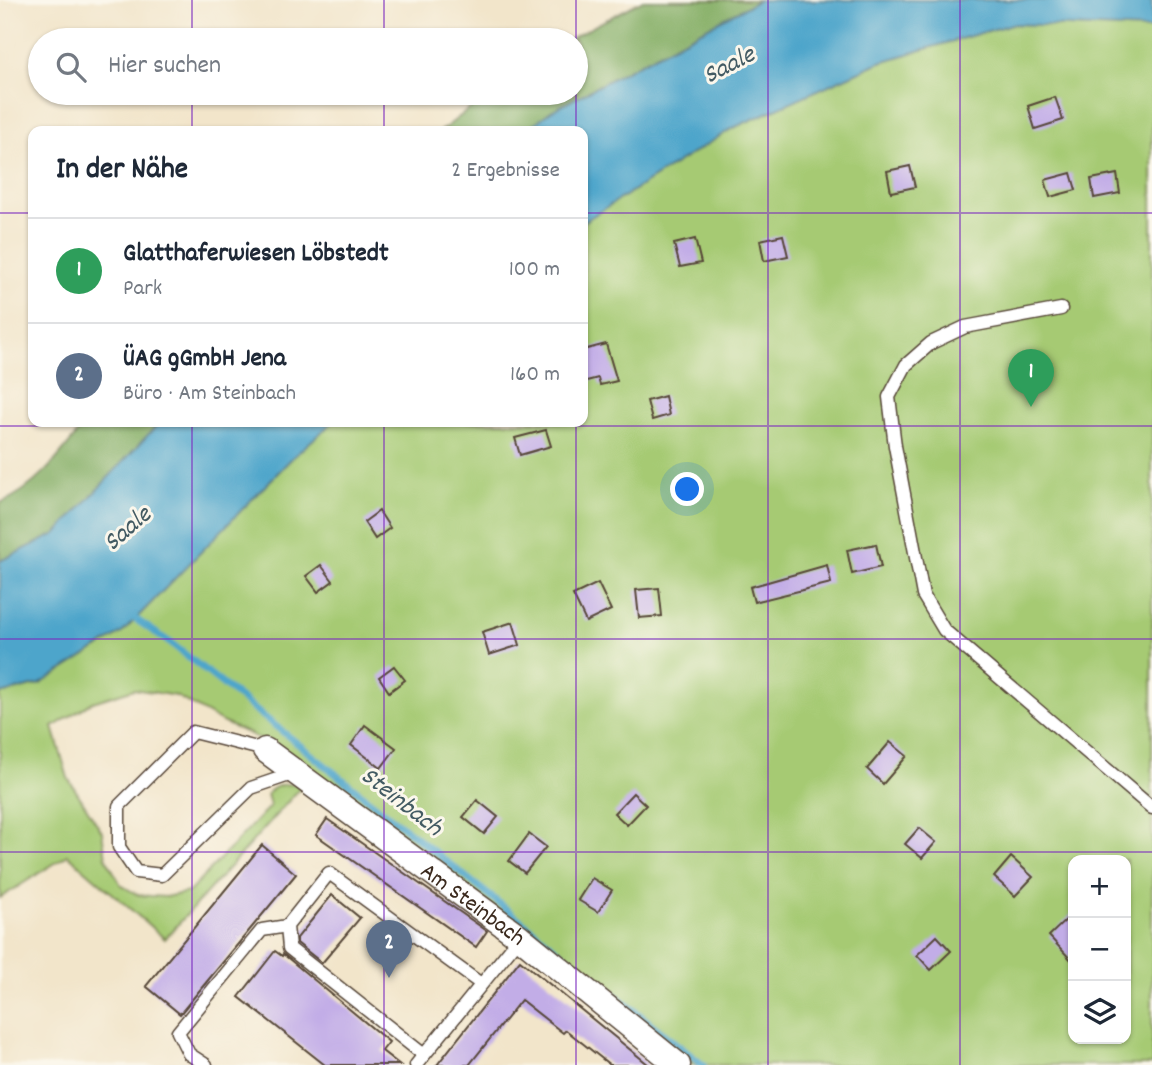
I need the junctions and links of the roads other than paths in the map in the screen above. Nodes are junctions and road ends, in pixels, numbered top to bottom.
1 (1061, 309) dead end
2 (265, 750) joint
3 (296, 772) junction
4 (1152, 808) edge
5 (287, 926) junction
6 (520, 937) junction
7 (481, 984) junction
8 (420, 1060) edge
9 (206, 1065) edge
10 (678, 1065) edge

1 - 4 lane
2 - 3 street, Am Steinbach
2 - 3 lane
3 - 6 street, Am Steinbach
5 - 7 lane
5 - 8 lane
5 - 9 lane
6 - 7 lane
6 - 10 street, Am Steinbach
7 - 8 lane

